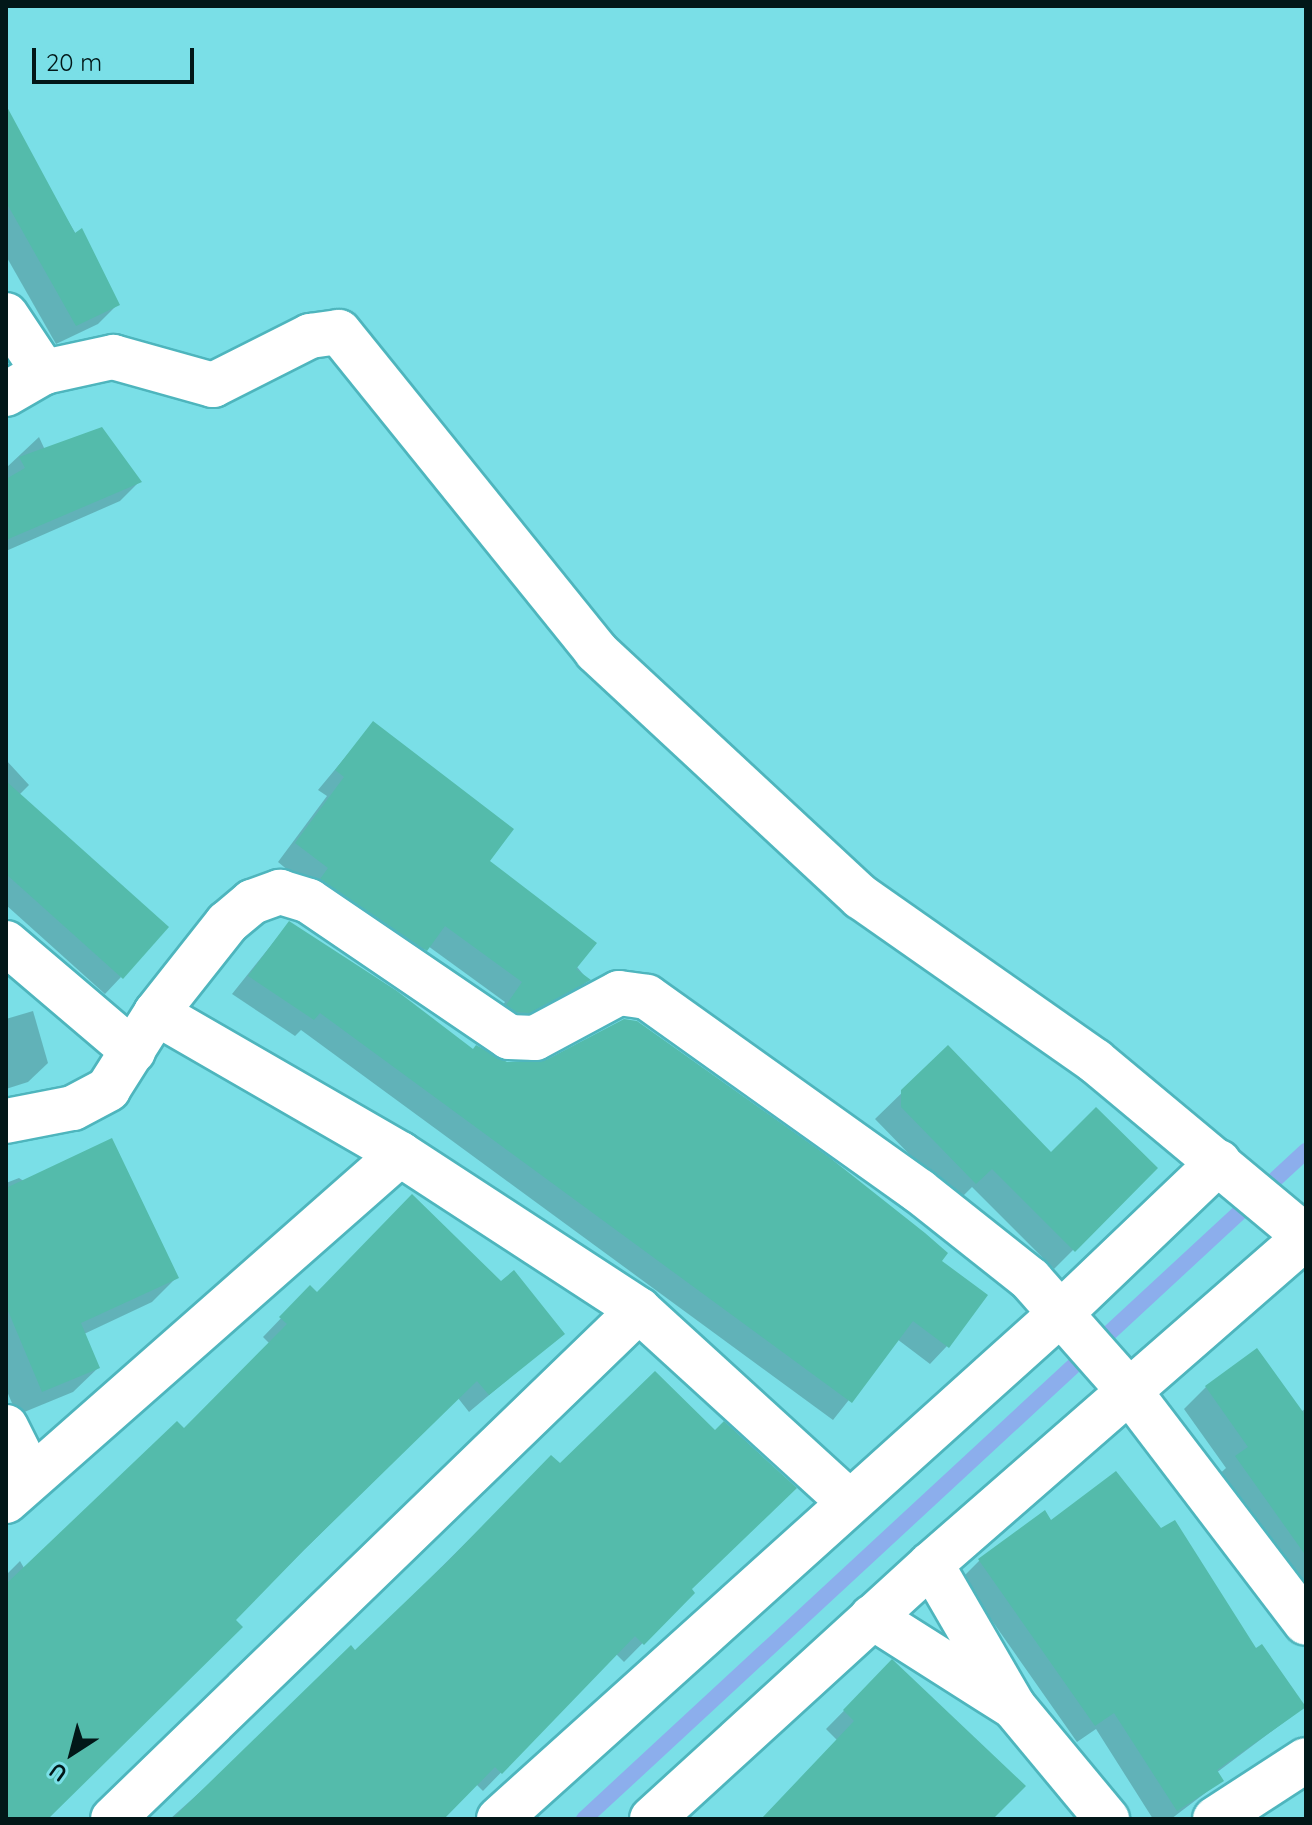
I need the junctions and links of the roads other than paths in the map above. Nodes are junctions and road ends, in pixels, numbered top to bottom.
1 (6, 315) edge
2 (44, 372) junction
3 (6, 394) edge
4 (6, 943) edge
5 (156, 1013) junction
6 (133, 1051) junction
7 (6, 1121) edge
8 (400, 1154) junction
9 (1219, 1162) junction
10 (1306, 1237) edge
11 (639, 1310) junction
12 (1062, 1312) junction
13 (1130, 1392) junction
14 (6, 1427) edge
15 (18, 1489) edge
16 (849, 1502) junction
17 (931, 1564) junction
18 (872, 1617) junction
19 (1306, 1623) edge
20 (1014, 1707) junction
21 (1306, 1760) edge
22 (1090, 1813) edge
23 (113, 1819) edge
24 (499, 1819) edge
25 (652, 1819) edge
26 (1215, 1819) edge

1 - 2 street
2 - 3 street
2 - 9 street
4 - 6 street
5 - 6 street
5 - 8 street
5 - 12 street
6 - 7 street
8 - 11 street
8 - 15 street
9 - 10 street
9 - 12 street
10 - 13 street
11 - 16 street
11 - 23 street
12 - 13 street
12 - 16 street
13 - 17 street
13 - 19 street
14 - 15 street
16 - 24 street
17 - 18 street
17 - 20 street
18 - 20 street
18 - 25 street
20 - 22 street
21 - 26 street

